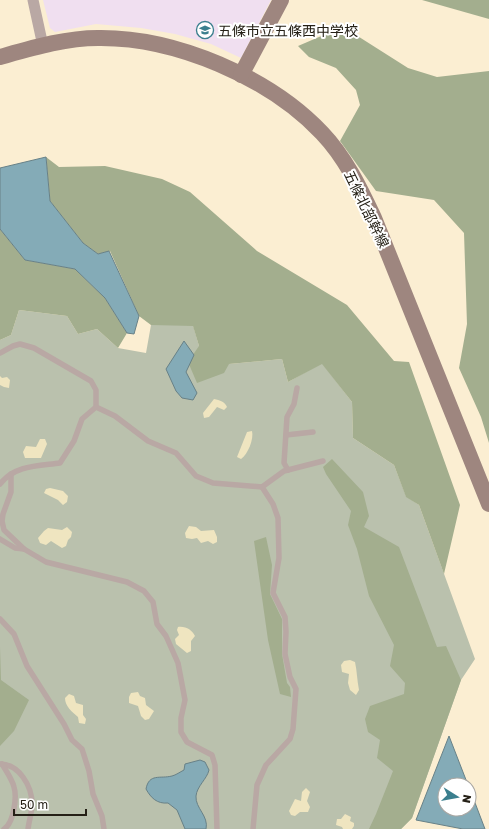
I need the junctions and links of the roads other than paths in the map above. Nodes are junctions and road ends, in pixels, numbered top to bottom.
1 (33, 0) edge
2 (281, 0) edge
3 (43, 46) junction
4 (0, 57) edge
5 (241, 75) junction
6 (0, 353) edge
7 (297, 388) dead end
8 (96, 408) junction
9 (313, 432) dead end
10 (286, 435) junction
11 (323, 461) dead end
12 (288, 470) junction
13 (11, 474) junction
14 (2, 478) edge
15 (0, 484) edge
16 (262, 487) junction
17 (489, 504) edge
18 (0, 539) edge
19 (24, 549) junction
20 (0, 619) edge
21 (1, 764) edge
22 (4, 829) edge
23 (28, 829) edge
24 (104, 829) edge
25 (217, 829) edge
26 (253, 829) edge

1 - 3 street
2 - 5 street
3 - 4 street, 五條北部幹線
3 - 5 street, 五條北部幹線
5 - 17 street, 五條北部幹線
6 - 8 lane
7 - 10 lane
8 - 13 lane
8 - 16 lane
9 - 10 lane
10 - 12 lane
11 - 12 lane
12 - 16 lane
13 - 14 lane
13 - 19 lane
14 - 15 lane
16 - 26 lane
18 - 19 lane
19 - 25 lane
20 - 24 lane
21 - 22 lane
21 - 23 lane

